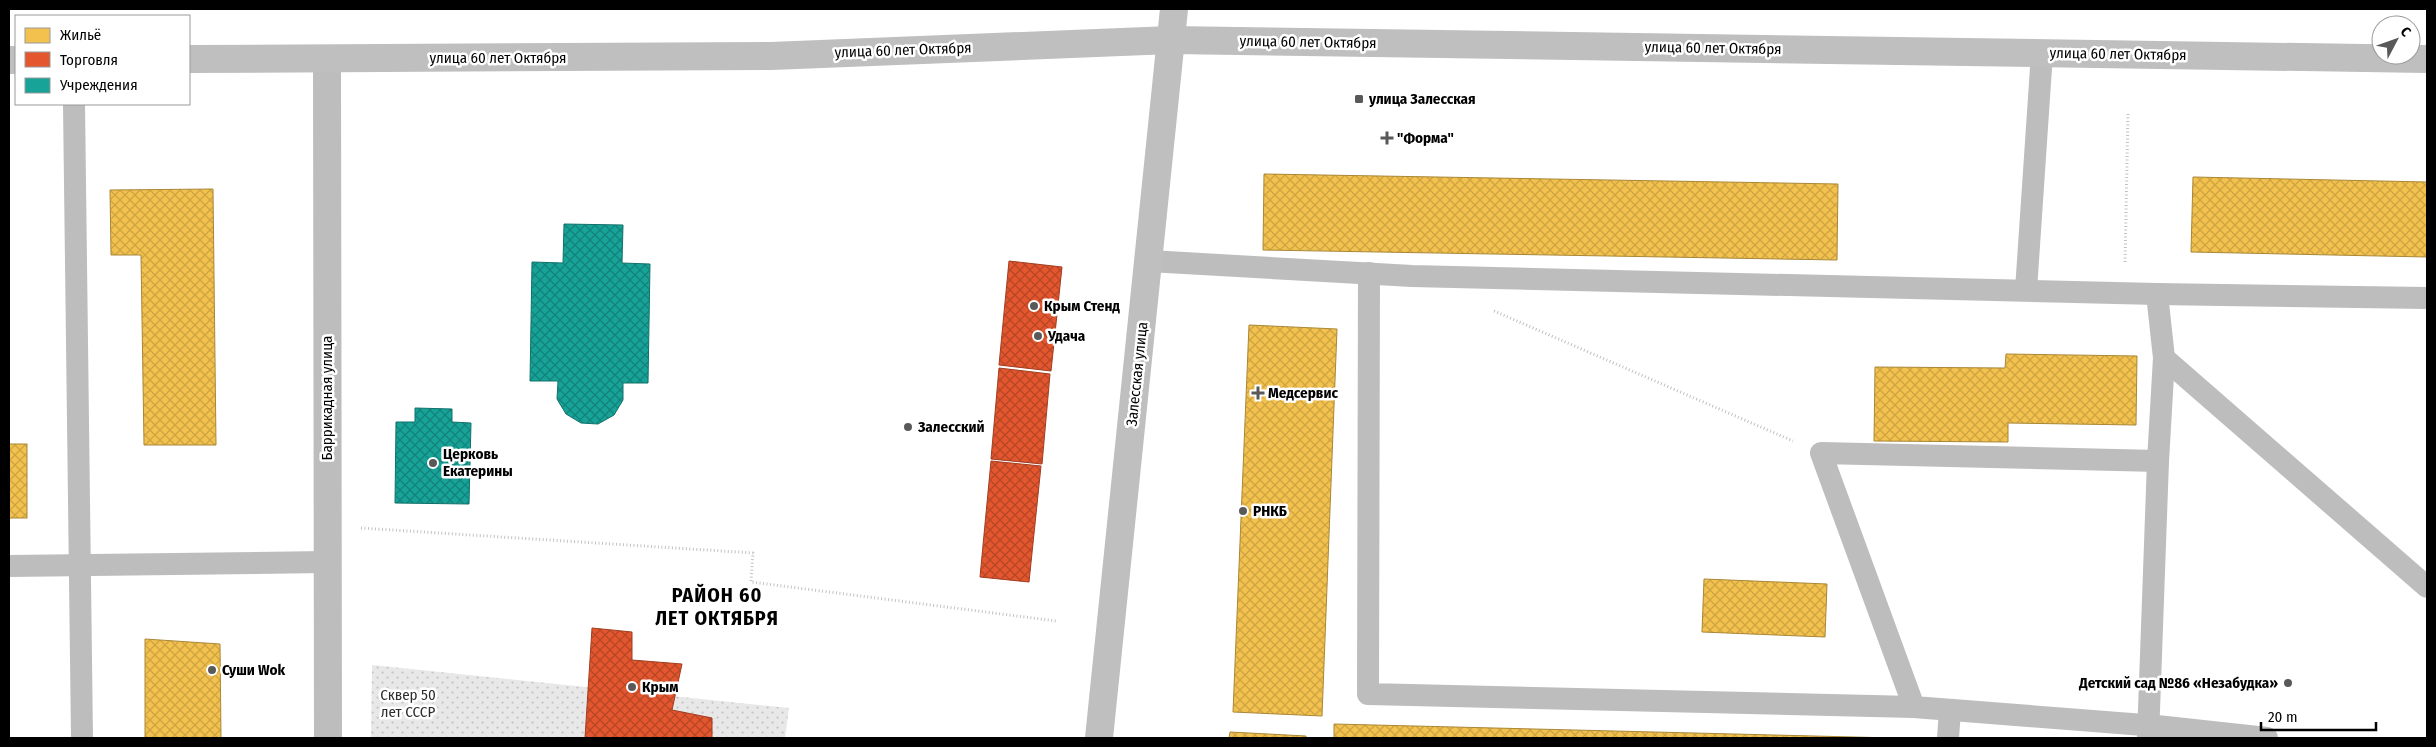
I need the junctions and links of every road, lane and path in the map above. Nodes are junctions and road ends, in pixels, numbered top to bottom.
1 (1174, 9) edge
2 (1171, 40) junction
3 (2042, 53) junction
4 (190, 59) edge
5 (327, 59) junction
6 (2427, 59) edge
7 (74, 105) edge
8 (2128, 113) dead end
9 (1149, 261) junction
10 (1369, 273) junction
11 (2026, 290) junction
12 (2125, 293) junction
13 (2157, 294) junction
14 (2427, 298) edge
15 (1485, 308) dead end
16 (2164, 358) junction
17 (1821, 453) junction
18 (2158, 461) junction
19 (356, 528) dead end
20 (327, 562) junction
21 (9, 566) edge
22 (80, 566) junction
23 (2427, 587) edge
24 (1056, 621) dead end
25 (1914, 707) junction
26 (1950, 710) junction
27 (2149, 732) edge
28 (82, 738) edge
29 (328, 738) edge
30 (1099, 738) edge
31 (1948, 738) edge
32 (2267, 738) edge

1 - 2 main road, Залесская улица
2 - 3 main road, улица 60 лет Октября
2 - 5 main road, улица 60 лет Октября
2 - 9 main road, Залесская улица
3 - 6 main road, улица 60 лет Октября
3 - 11 lane
4 - 5 main road, улица 60 лет Октября
5 - 20 street, Баррикадная улица
7 - 22 lane
8 - 12 path
9 - 10 lane
9 - 30 main road, Залесская улица
10 - 11 lane
10 - 25 lane
11 - 12 lane
12 - 13 lane
13 - 14 lane
13 - 16 lane
15 - 17 path
16 - 18 lane
16 - 23 lane
17 - 18 lane
17 - 25 lane
18 - 27 lane
19 - 24 path
20 - 22 lane
20 - 29 street, Баррикадная улица
21 - 22 lane
22 - 28 lane
25 - 26 lane
26 - 27 lane
26 - 31 lane
27 - 32 lane

